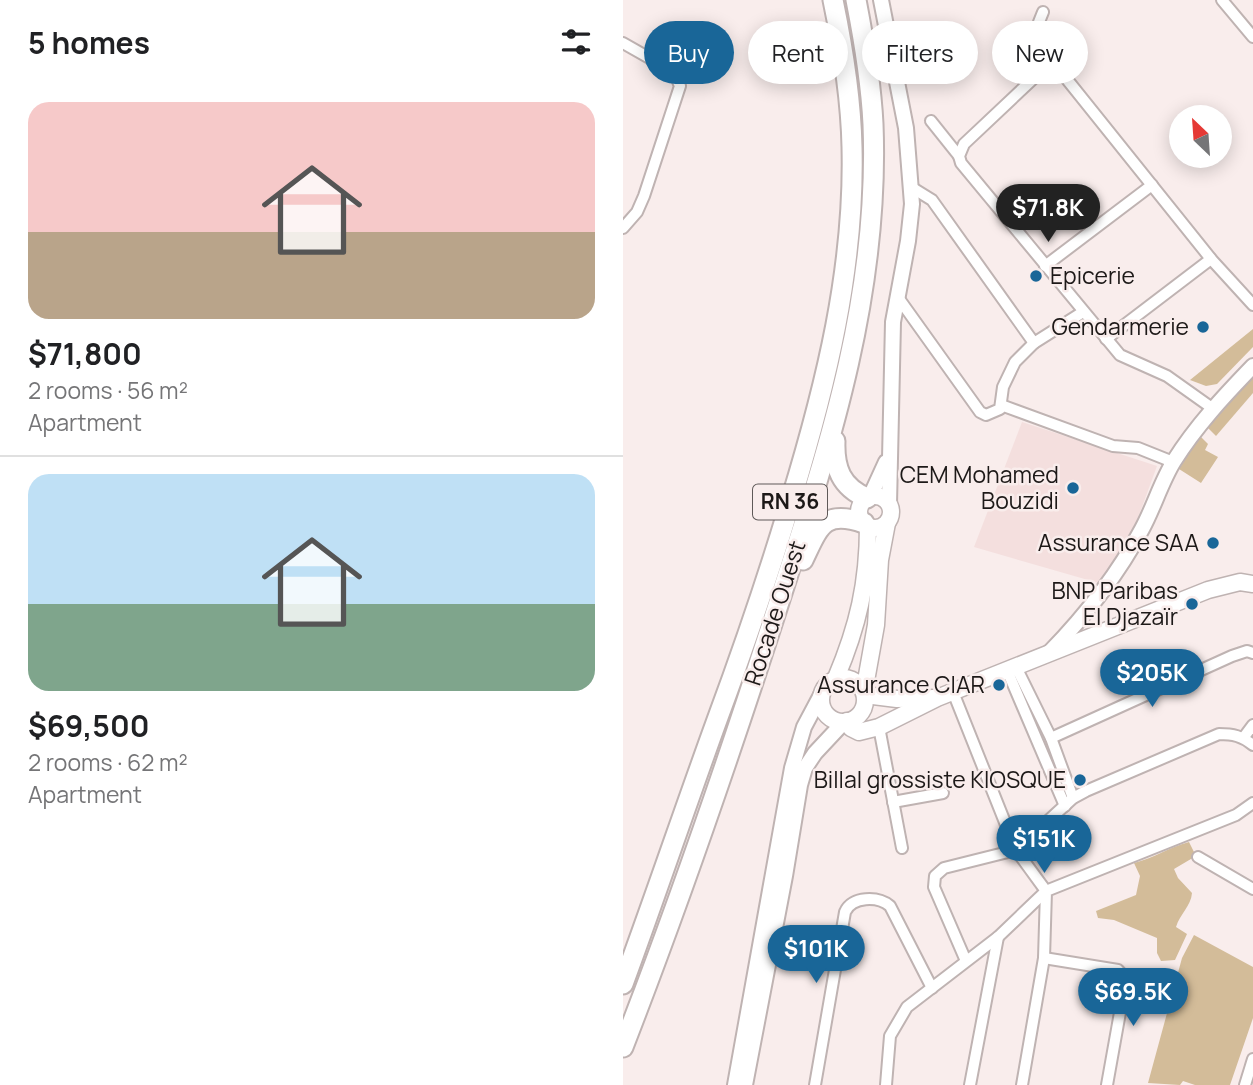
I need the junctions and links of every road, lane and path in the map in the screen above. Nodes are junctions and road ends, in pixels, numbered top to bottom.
1 (834, 0) edge
2 (856, 0) edge
3 (881, 0) edge
4 (1223, 1) edge
5 (1043, 12) dead end
6 (1039, 21) edge
7 (1253, 37) edge
8 (623, 43) edge
9 (1028, 84) edge
10 (1071, 84) edge
11 (931, 121) dead end
12 (959, 156) junction
13 (1152, 185) junction
14 (911, 187) junction
15 (623, 228) edge
16 (1211, 259) junction
17 (1045, 266) junction
18 (897, 296) junction
19 (1253, 305) edge
20 (1083, 312) junction
21 (1106, 339) junction
22 (1034, 343) junction
23 (1253, 366) edge
24 (1001, 405) junction
25 (1212, 408) junction
26 (835, 421) junction
27 (890, 451) junction
28 (1173, 463) junction
29 (869, 498) junction
30 (889, 504) junction
31 (887, 523) junction
32 (866, 525) junction
33 (786, 582) junction
34 (1253, 584) edge
35 (1087, 613) junction
36 (1089, 639) junction
37 (1253, 653) edge
38 (1048, 654) junction
39 (1011, 668) junction
40 (836, 678) junction
41 (953, 692) junction
42 (864, 693) junction
43 (821, 695) junction
44 (937, 698) junction
45 (845, 722) junction
46 (1253, 725) edge
47 (879, 727) junction
48 (1051, 738) junction
49 (1248, 741) edge
50 (943, 793) dead end
51 (893, 802) junction
52 (1069, 802) junction
53 (1253, 803) edge
54 (902, 848) dead end
55 (1016, 850) junction
56 (1198, 857) dead end
57 (1253, 889) edge
58 (1046, 891) junction
59 (648, 918) junction
60 (998, 937) junction
61 (623, 952) edge
62 (1044, 958) junction
63 (966, 961) junction
64 (623, 984) edge
65 (932, 988) junction
66 (623, 1047) edge
67 (1253, 1059) edge
68 (1247, 1083) edge
69 (735, 1085) edge
70 (745, 1085) edge
71 (814, 1085) edge
72 (886, 1085) edge
73 (970, 1085) edge
74 (1022, 1085) edge
75 (1107, 1085) edge

1 - 59 highway, Rocade Ouest / RN 36
2 - 26 highway, Rocade Ouest
3 - 14 street
4 - 7 street
5 - 6 street
8 - 15 street
9 - 12 street
10 - 13 street
11 - 12 street
12 - 17 street
13 - 16 street
13 - 17 street
14 - 18 street
14 - 22 street
16 - 19 street
16 - 21 street
17 - 20 street
18 - 24 street
18 - 27 street
20 - 21 street
20 - 22 street
21 - 25 street
22 - 24 street
23 - 25 street
24 - 28 street
25 - 28 street
26 - 29 highway
26 - 33 highway, Rocade Ouest
27 - 29 street
27 - 30 street
28 - 35 street
29 - 30 main road
29 - 32 main road
30 - 31 main road
31 - 32 main road
31 - 42 main road
32 - 33 highway
32 - 40 main road
33 - 66 highway, Rocade Ouest
34 - 36 main road
35 - 36 street
35 - 38 street
36 - 38 main road
37 - 48 street
38 - 39 main road
39 - 41 main road
39 - 48 street
39 - 52 street
40 - 42 main road
40 - 43 main road
41 - 44 main road
41 - 55 street
42 - 44 main road
42 - 45 main road
43 - 45 main road
43 - 69 street
44 - 47 main road
45 - 47 main road
45 - 70 street
46 - 49 street
47 - 51 street
48 - 52 street
49 - 52 street
50 - 51 street
51 - 54 street
52 - 55 street
53 - 58 street
55 - 58 street
55 - 63 street
56 - 57 street
58 - 60 street
58 - 62 street
59 - 61 highway
59 - 64 highway, Rocade Ouest / RN 36
60 - 63 street
60 - 73 street
62 - 74 street
62 - 75 street
63 - 65 street
65 - 71 street
65 - 72 street
67 - 68 street

